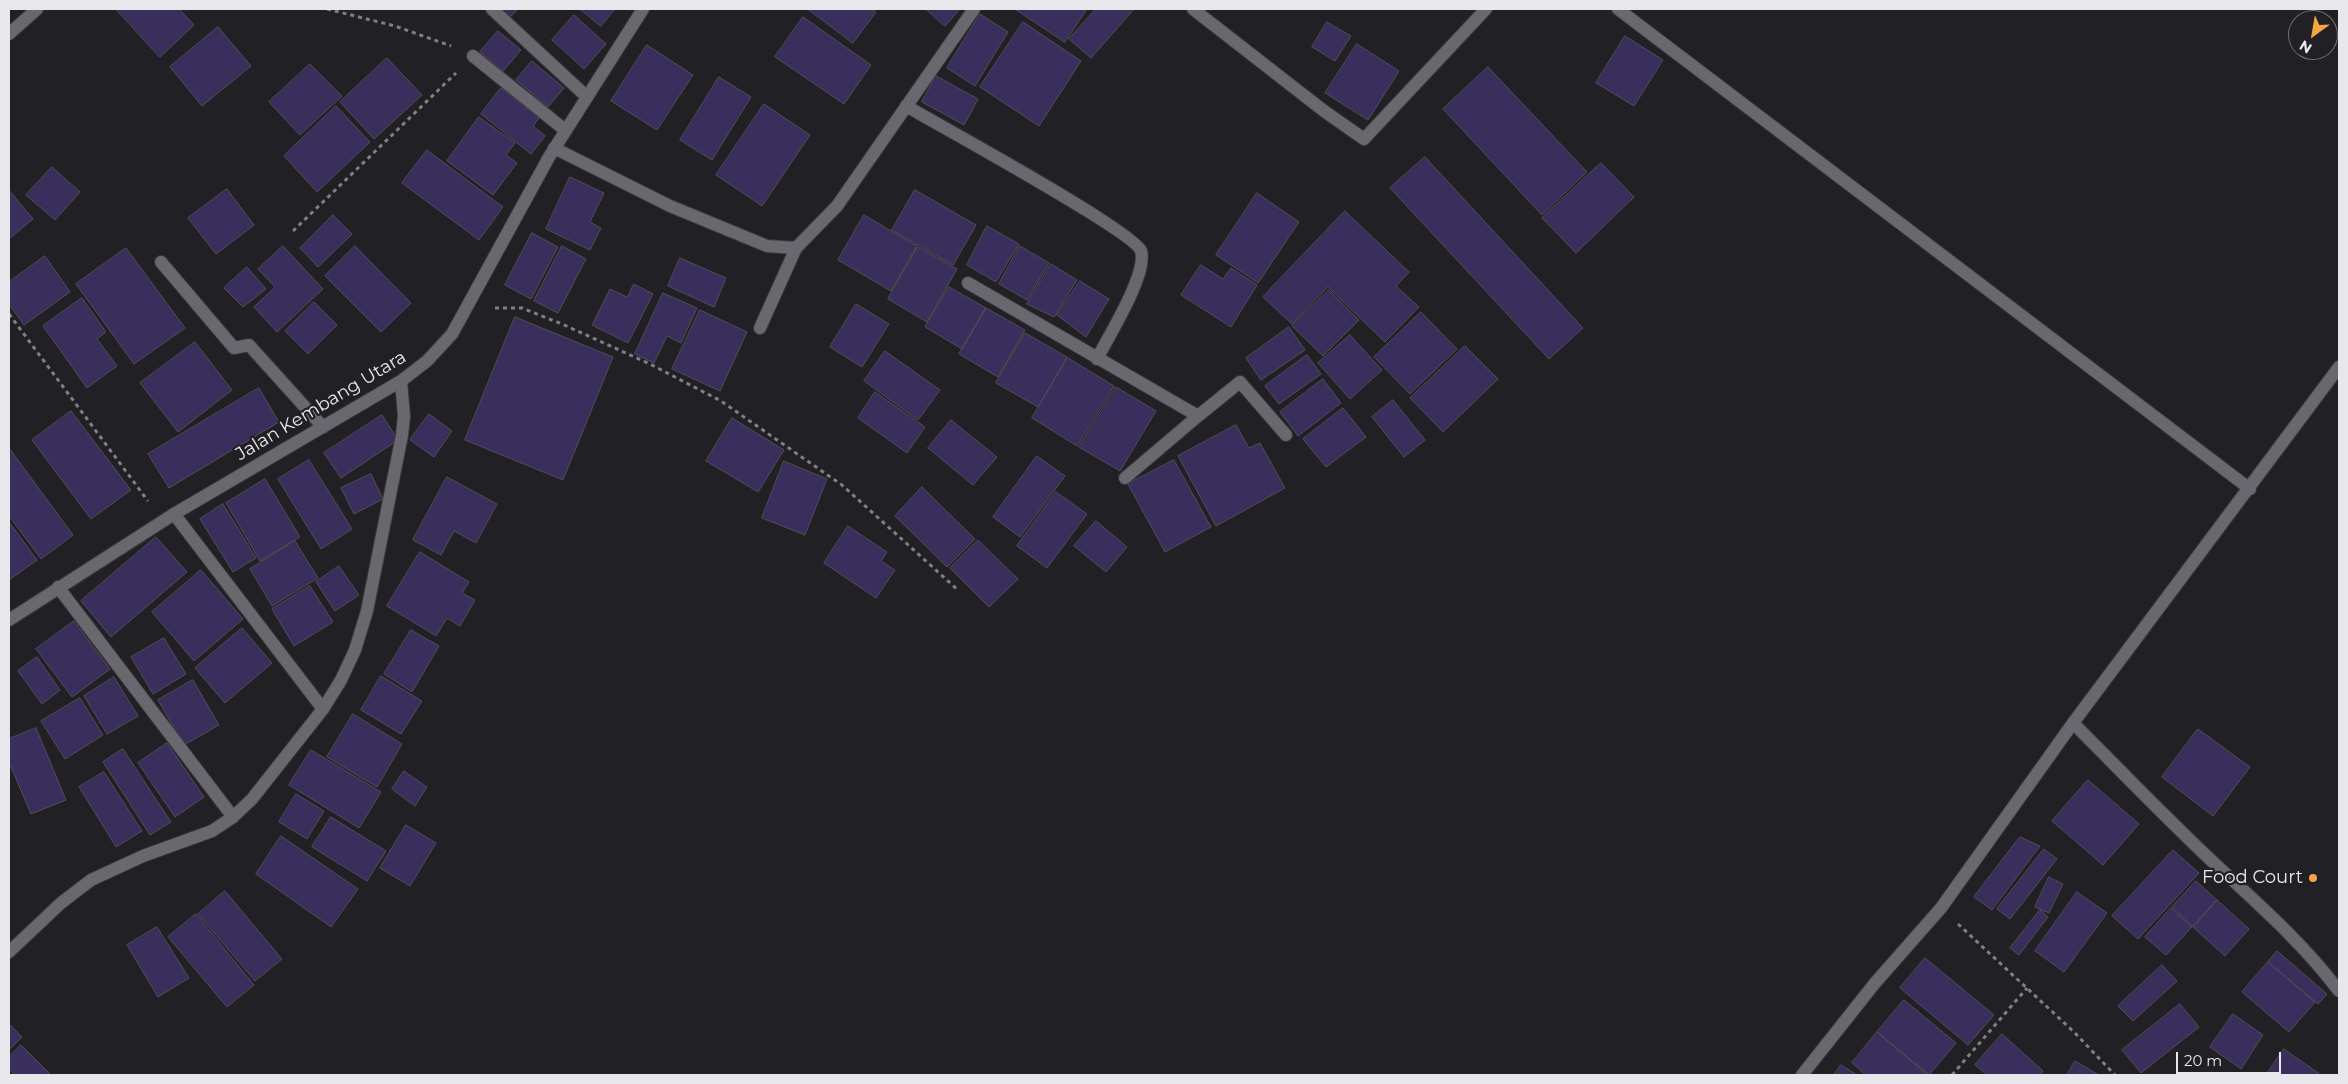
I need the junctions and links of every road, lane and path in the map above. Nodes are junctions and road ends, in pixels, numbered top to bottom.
1 (38, 9) edge
2 (327, 9) edge
3 (492, 9) edge
4 (643, 9) edge
5 (974, 9) edge
6 (1193, 9) edge
7 (1486, 9) edge
8 (1618, 9) edge
9 (9, 34) edge
10 (473, 56) junction
11 (586, 96) junction
12 (906, 106) junction
13 (565, 130) junction
14 (554, 148) junction
15 (293, 231) dead end
16 (796, 248) junction
17 (162, 262) dead end
18 (968, 283) dead end
19 (465, 312) junction
20 (9, 314) edge
21 (760, 328) dead end
22 (1097, 359) junction
23 (2339, 367) edge
24 (401, 381) junction
25 (1198, 416) junction
26 (323, 427) junction
27 (1286, 435) dead end
28 (1125, 478) dead end
29 (2250, 489) junction
30 (169, 518) junction
31 (58, 587) junction
32 (959, 591) dead end
33 (9, 620) edge
34 (323, 709) junction
35 (2073, 723) junction
36 (233, 818) junction
37 (1941, 908) junction
38 (9, 952) edge
39 (2027, 988) junction
40 (2339, 991) edge
41 (1802, 1075) edge
42 (1952, 1075) edge
43 (2115, 1075) edge

1 - 9 street
2 - 10 path
3 - 11 street
4 - 11 street, Jalan Kembang Utara
5 - 12 street
6 - 7 street
8 - 29 street
10 - 13 street
10 - 15 path
11 - 13 street, Jalan Kembang Utara
12 - 16 street
12 - 22 street
13 - 14 street, Jalan Kembang Utara
14 - 16 street
14 - 19 street, Jalan Kembang Utara
16 - 21 street
17 - 26 street
18 - 22 street
19 - 24 street, Jalan Kembang Utara
19 - 32 path
20 - 30 path
22 - 25 street
23 - 29 street
24 - 26 street, Jalan Kembang Utara
24 - 34 street
25 - 27 street
25 - 28 street
26 - 30 street, Jalan Kembang Utara
29 - 35 street
30 - 31 street, Jalan Kembang Utara
30 - 34 street
31 - 33 street, Jalan Kembang Utara
31 - 36 street
34 - 36 street
35 - 37 street
35 - 40 street
36 - 38 street
37 - 39 path
37 - 41 street
39 - 42 path
39 - 43 path

